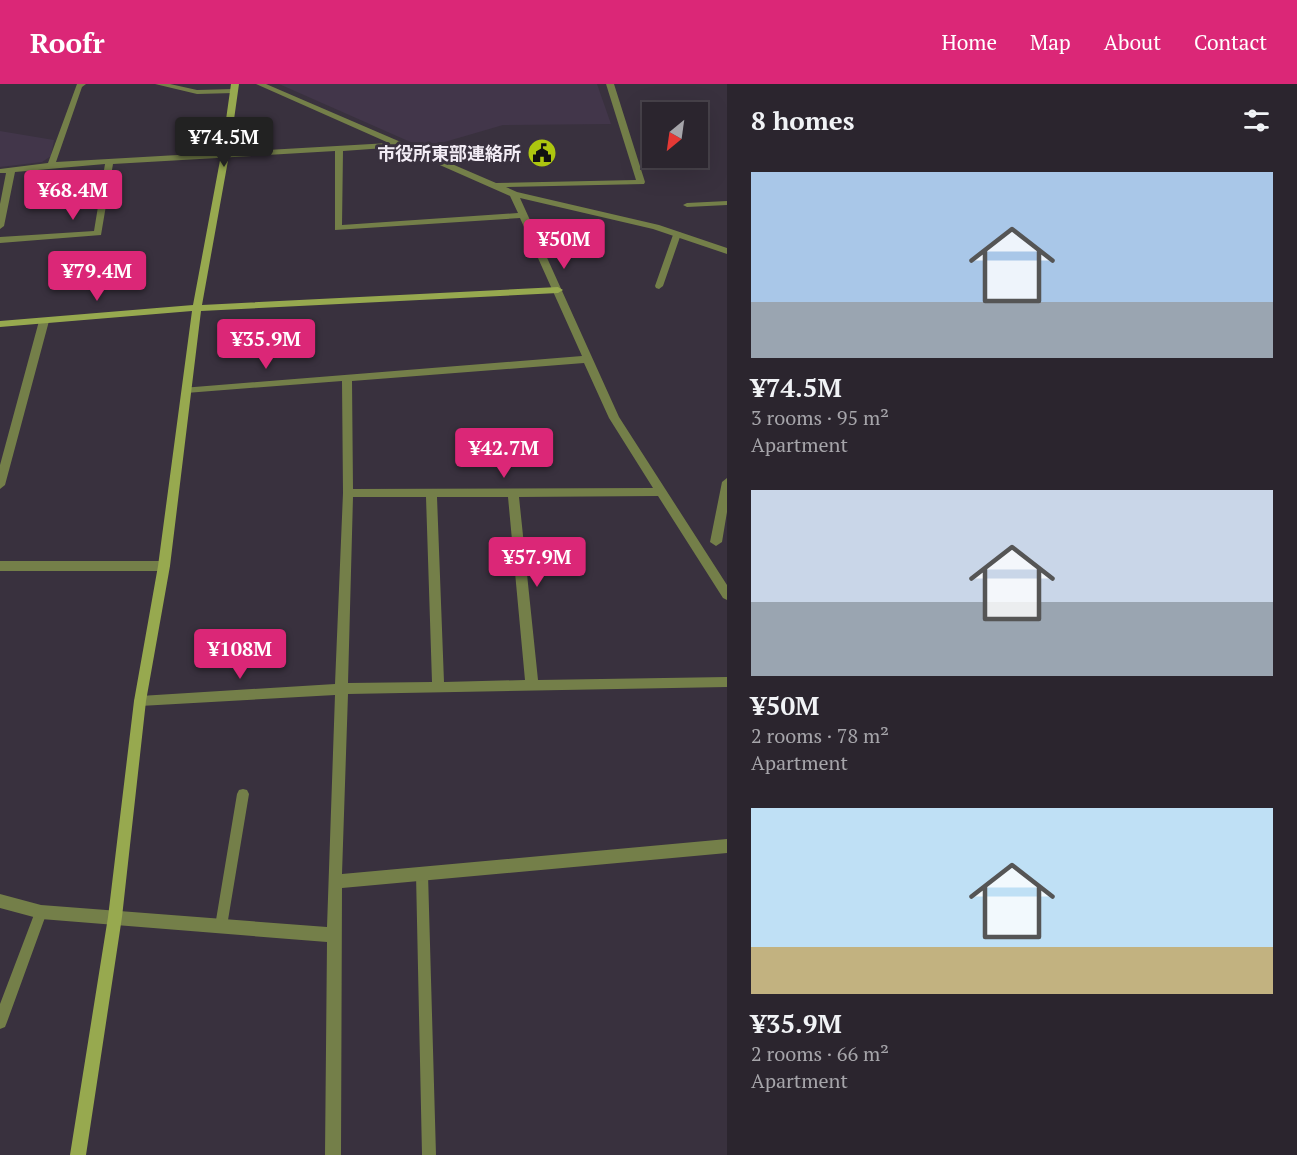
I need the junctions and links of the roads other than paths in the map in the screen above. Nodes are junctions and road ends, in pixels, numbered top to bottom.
1 (82, 84) edge
2 (159, 84) edge
3 (260, 84) edge
4 (610, 84) edge
5 (234, 87) edge
6 (401, 145) junction
7 (339, 148) junction
8 (225, 155) junction
9 (108, 162) junction
10 (51, 165) junction
11 (11, 169) junction
12 (0, 171) edge
13 (495, 185) junction
14 (514, 194) junction
15 (727, 203) edge
16 (687, 205) dead end
17 (525, 215) junction
18 (0, 226) edge
19 (677, 234) junction
20 (0, 240) edge
21 (727, 251) edge
22 (659, 286) dead end
23 (558, 290) junction
24 (197, 308) junction
25 (44, 321) junction
26 (0, 324) edge
27 (589, 359) junction
28 (348, 378) junction
29 (186, 390) junction
30 (4, 444) edge
31 (727, 482) edge
32 (0, 485) edge
33 (660, 492) junction
34 (431, 493) junction
35 (513, 493) junction
36 (348, 494) junction
37 (693, 541) junction
38 (721, 542) edge
39 (0, 566) edge
40 (164, 566) junction
41 (727, 595) edge
42 (727, 682) edge
43 (532, 685) junction
44 (438, 687) junction
45 (342, 689) junction
46 (140, 701) junction
47 (243, 794) dead end
48 (727, 846) edge
49 (422, 874) junction
50 (335, 882) junction
51 (0, 901) edge
52 (42, 912) junction
53 (115, 918) junction
54 (221, 927) junction
55 (334, 935) junction
56 (0, 1022) edge
57 (78, 1155) edge
58 (333, 1155) edge
59 (429, 1155) edge

1 - 10 street
2 - 5 street
3 - 6 street
4 - 13 street
5 - 8 street
6 - 7 street
6 - 13 street
7 - 8 street
7 - 17 street
8 - 9 street
8 - 24 street
9 - 10 street
9 - 20 street
10 - 11 street
11 - 12 street
11 - 18 street
13 - 14 street
14 - 17 street
14 - 19 street
15 - 16 lane
17 - 23 street
19 - 21 street
19 - 22 lane
23 - 24 street
23 - 27 street
24 - 25 street
24 - 29 street
25 - 26 street
25 - 30 street
27 - 28 street
27 - 33 street
28 - 29 street
28 - 36 street
29 - 40 street
30 - 32 street
31 - 38 street
33 - 35 street
33 - 37 street
34 - 35 street
34 - 36 street
34 - 44 street
35 - 43 street
36 - 45 street
37 - 38 street
37 - 41 street
39 - 40 street
40 - 46 street
42 - 43 street
43 - 44 street
44 - 45 street
45 - 46 street
45 - 50 street
46 - 53 street
47 - 54 lane
48 - 49 street
49 - 50 street
49 - 59 lane
50 - 55 street
51 - 52 street
52 - 53 street
52 - 56 lane
53 - 54 street
53 - 57 street
54 - 55 street
55 - 58 street

